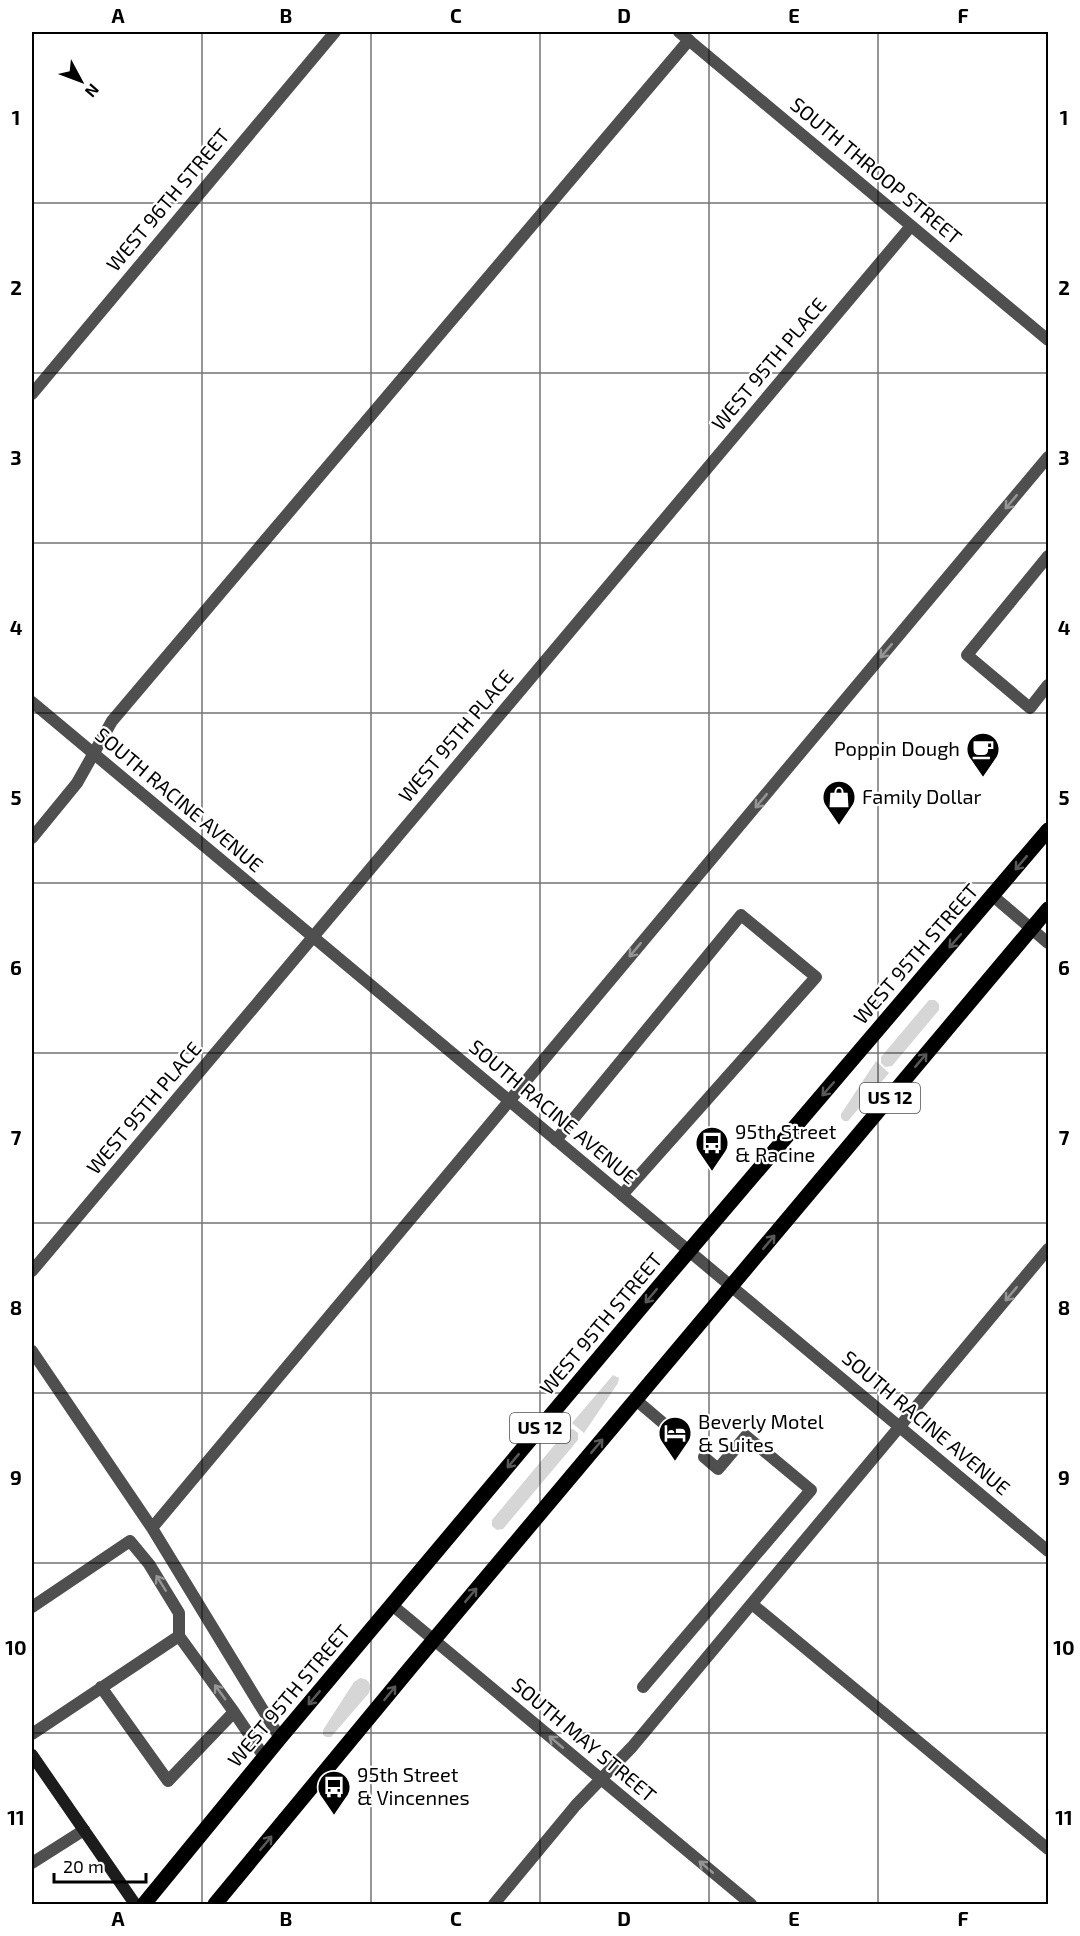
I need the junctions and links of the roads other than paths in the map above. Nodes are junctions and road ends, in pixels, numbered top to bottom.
1 (335, 32) edge
2 (679, 32) edge
3 (689, 40) junction
4 (911, 226) junction
5 (1048, 340) edge
6 (32, 394) edge
7 (1048, 457) edge
8 (1048, 556) edge
9 (1048, 686) edge
10 (32, 702) edge
11 (94, 754) junction
12 (1048, 830) edge
13 (32, 838) edge
14 (993, 896) junction
15 (1048, 909) edge
16 (1032, 929) junction
17 (313, 937) junction
18 (1048, 943) edge
19 (509, 1101) junction
20 (556, 1140) junction
21 (622, 1195) junction
22 (1048, 1249) edge
23 (689, 1251) junction
24 (32, 1271) edge
25 (732, 1287) junction
26 (32, 1351) edge
27 (636, 1400) junction
28 (901, 1428) junction
29 (676, 1434) dead end
30 (704, 1457) dead end
31 (152, 1528) junction
32 (1048, 1551) edge
33 (752, 1604) junction
34 (392, 1605) junction
35 (32, 1607) edge
36 (179, 1636) junction
37 (434, 1640) junction
38 (101, 1687) junction
39 (643, 1687) dead end
40 (234, 1713) junction
41 (32, 1734) edge
42 (280, 1738) junction
43 (32, 1755) edge
44 (265, 1758) junction
45 (600, 1779) junction
46 (84, 1830) junction
47 (1048, 1849) edge
48 (32, 1863) edge
49 (135, 1905) edge
50 (144, 1905) edge
51 (215, 1905) edge
52 (494, 1905) edge
53 (751, 1905) edge

1 - 6 street, WEST 96TH STREET
2 - 3 street, SOUTH THROOP STREET
3 - 4 street, SOUTH THROOP STREET
3 - 11 street
4 - 5 street, SOUTH THROOP STREET
4 - 17 street, WEST 95TH PLACE
7 -> 19 street
8 - 9 street
10 - 11 street, SOUTH RACINE AVENUE
11 - 13 street
11 - 17 street, SOUTH RACINE AVENUE
12 -> 14 main road, WEST 95TH STREET / US 12
14 - 16 street
14 -> 23 main road, WEST 95TH STREET / US 12
15 - 16 main road, US 12
16 - 18 street
25 -> 16 main road, US 12
17 - 19 street, SOUTH RACINE AVENUE
17 - 24 street, WEST 95TH PLACE
19 - 20 street, SOUTH RACINE AVENUE
19 - 31 street
20 - 21 street, SOUTH RACINE AVENUE
20 - 21 street
21 - 23 street, SOUTH RACINE AVENUE
22 -> 28 street
23 - 25 street, SOUTH RACINE AVENUE
23 -> 34 main road, WEST 95TH STREET / US 12
25 - 27 main road, US 12
25 - 28 street, SOUTH RACINE AVENUE
26 - 31 street
27 - 29 street
37 -> 27 main road, US 12
28 - 32 street, SOUTH RACINE AVENUE
28 - 33 street
30 - 39 street
31 - 42 street
33 - 45 street
33 - 47 street
34 - 37 street, SOUTH MAY STREET
34 -> 42 main road, WEST 95TH STREET / US 12
36 -> 35 street
36 - 38 street
40 -> 36 street
45 -> 37 street, SOUTH MAY STREET
51 -> 37 main road, US 12
38 - 40 street
38 - 41 street
40 - 44 street
42 - 44 main road, WEST 95TH STREET / US 12
43 - 46 main road
44 - 50 main road, WEST 95TH STREET / US 12
45 - 52 street
53 -> 45 street, SOUTH MAY STREET
46 - 48 street
46 - 49 main road

